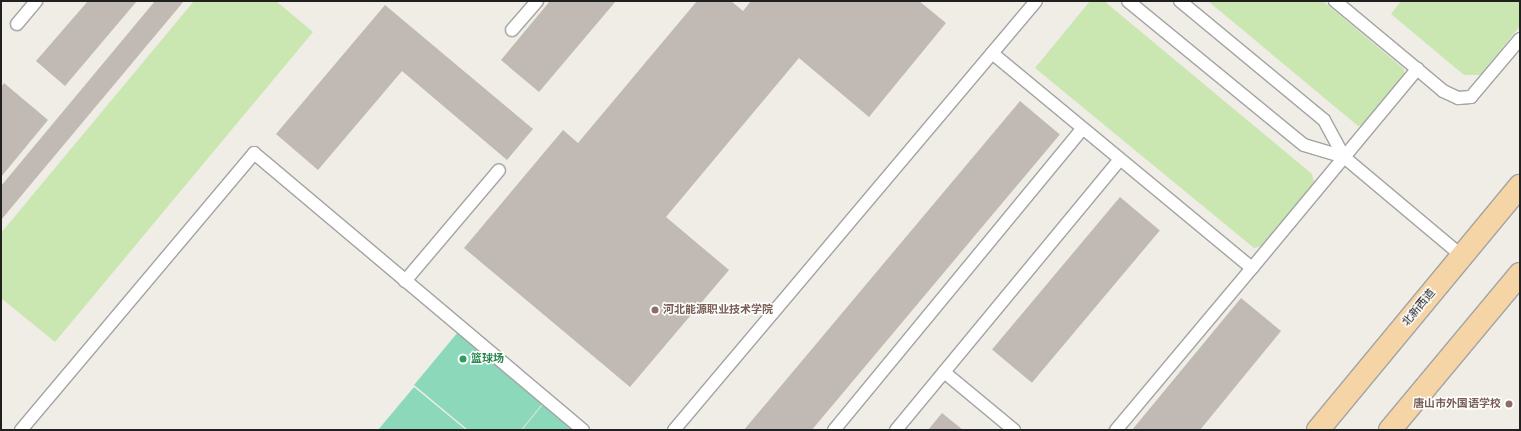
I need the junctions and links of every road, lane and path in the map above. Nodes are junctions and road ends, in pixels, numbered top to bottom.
1 (36, 1) edge
2 (537, 1) edge
3 (1036, 1) edge
4 (1128, 1) edge
5 (1180, 1) edge
6 (1335, 1) edge
7 (17, 24) dead end
8 (512, 30) dead end
9 (1520, 39) edge
10 (992, 53) junction
11 (1417, 69) junction
12 (1082, 129) junction
13 (1344, 157) junction
14 (1119, 160) junction
15 (499, 170) dead end
16 (1520, 186) edge
17 (1462, 256) junction
18 (1252, 268) junction
19 (1520, 274) edge
20 (405, 281) junction
21 (944, 372) junction
22 (21, 430) edge
23 (583, 430) edge
24 (674, 430) edge
25 (834, 430) edge
26 (896, 430) edge
27 (1014, 430) edge
28 (1116, 430) edge
29 (1318, 430) edge
30 (1390, 430) edge

1 - 7 lane
2 - 8 lane
3 - 10 lane
4 - 13 lane
5 - 13 lane
6 - 11 lane
9 - 11 lane
10 - 12 lane
10 - 24 lane
11 - 13 lane
12 - 14 lane
12 - 25 lane
13 - 17 lane
13 - 18 lane
14 - 18 lane
14 - 21 lane
15 - 20 lane
16 - 17 main road, 北新西道
17 - 29 main road, 北新西道
18 - 28 lane
19 - 30 main road
20 - 22 lane
20 - 23 lane
21 - 26 lane
21 - 27 lane

